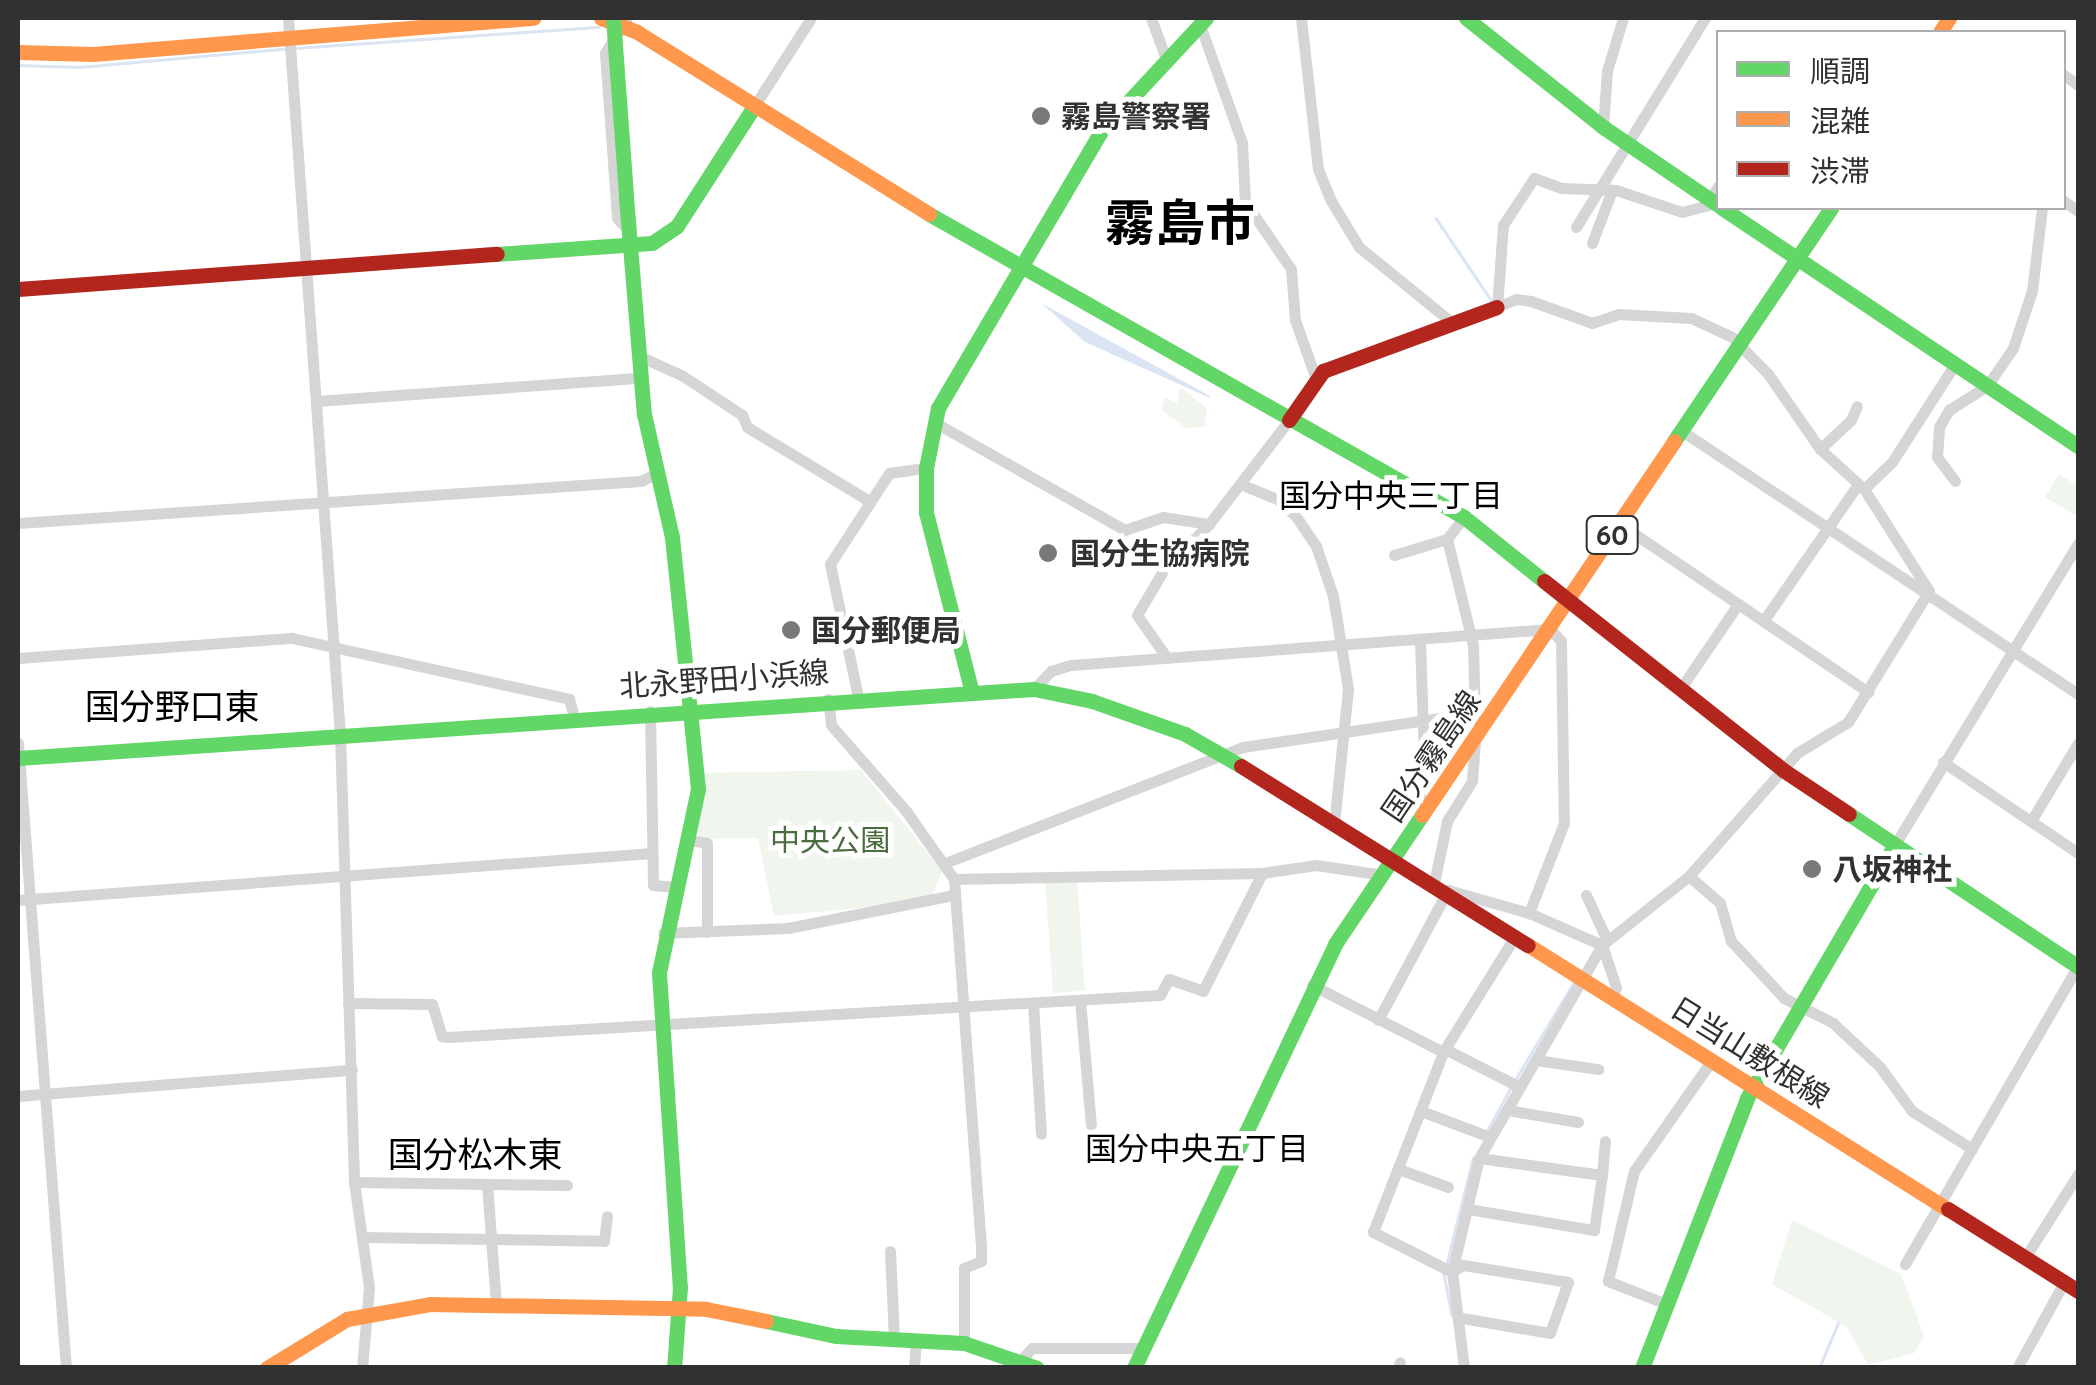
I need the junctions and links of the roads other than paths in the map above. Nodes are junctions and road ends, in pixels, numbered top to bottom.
1 (288, 18) edge
2 (534, 18) edge
3 (601, 18) edge
4 (811, 18) edge
5 (1151, 18) edge
6 (1301, 18) edge
7 (1623, 18) edge
8 (1705, 18) edge
9 (458, 20) edge
10 (621, 20) edge
11 (1201, 20) edge
12 (1476, 21) edge
13 (290, 43) junction
14 (18, 52) edge
15 (1166, 59) junction
16 (753, 108) junction
17 (1603, 127) junction
18 (1628, 146) junction
19 (1598, 188) junction
20 (1612, 190) junction
21 (1716, 199) edge
22 (1716, 200) edge
23 (1830, 210) edge
24 (2042, 210) edge
25 (1742, 212) edge
26 (1576, 227) dead end
27 (630, 239) junction
28 (1592, 242) dead end
29 (1798, 259) junction
30 (306, 268) junction
31 (1017, 269) junction
32 (18, 289) edge
33 (1497, 307) junction
34 (1450, 321) junction
35 (1741, 345) junction
36 (639, 356) junction
37 (1955, 364) junction
38 (1314, 376) junction
39 (640, 378) junction
40 (1987, 386) junction
41 (316, 402) junction
42 (1858, 406) dead end
43 (1289, 420) junction
44 (934, 422) junction
45 (1682, 431) junction
46 (2078, 446) edge
47 (1820, 449) junction
48 (926, 468) junction
49 (657, 473) junction
50 (1955, 481) dead end
51 (1240, 484) junction
52 (1861, 487) junction
53 (323, 502) junction
54 (869, 502) junction
55 (1464, 517) junction
56 (18, 524) edge
57 (1209, 524) junction
58 (1620, 524) junction
59 (1826, 526) junction
60 (1447, 540) junction
61 (2078, 544) edge
62 (1394, 555) dead end
63 (1929, 591) junction
64 (1568, 597) junction
65 (1738, 604) junction
66 (1764, 620) junction
67 (1550, 629) junction
68 (1471, 637) junction
69 (1420, 640) junction
70 (334, 646) junction
71 (1344, 646) junction
72 (2013, 650) junction
73 (18, 658) edge
74 (1167, 658) junction
75 (1682, 688) junction
76 (971, 689) junction
77 (1034, 689) junction
78 (1868, 692) junction
79 (2078, 694) edge
80 (858, 697) junction
81 (828, 699) junction
82 (694, 708) junction
83 (650, 711) junction
84 (574, 717) junction
85 (1424, 718) junction
86 (1479, 719) junction
87 (1343, 728) junction
88 (340, 734) junction
89 (1475, 742) junction
90 (2078, 743) edge
91 (18, 753) edge
92 (1221, 754) junction
93 (1943, 762) junction
94 (1784, 770) junction
95 (1429, 807) junction
96 (2031, 821) junction
97 (1334, 825) junction
98 (690, 840) junction
99 (1894, 846) junction
100 (652, 853) junction
101 (2078, 853) edge
102 (944, 863) junction
103 (1388, 868) junction
104 (1262, 872) junction
105 (343, 876) junction
106 (1689, 876) junction
107 (954, 879) junction
108 (676, 888) junction
109 (1437, 891) junction
110 (953, 895) junction
111 (1586, 895) dead end
112 (18, 900) edge
113 (33, 900) junction
114 (1529, 913) junction
115 (707, 932) junction
116 (663, 934) junction
117 (1514, 938) junction
118 (1600, 942) junction
119 (2078, 966) edge
120 (1578, 979) junction
121 (1312, 985) junction
122 (1612, 998) junction
123 (1080, 1000) junction
124 (348, 1003) junction
125 (1033, 1003) junction
126 (1798, 1004) junction
127 (966, 1007) junction
128 (1378, 1020) junction
129 (663, 1025) junction
130 (1444, 1050) junction
131 (1536, 1060) junction
132 (1712, 1060) junction
133 (1598, 1069) dead end
134 (352, 1070) junction
135 (1514, 1084) junction
136 (1752, 1086) junction
137 (44, 1093) junction
138 (18, 1096) edge
139 (1506, 1110) junction
140 (1420, 1111) junction
141 (1578, 1122) dead end
142 (1091, 1124) dead end
143 (1041, 1134) dead end
144 (1485, 1136) junction
145 (1605, 1141) dead end
146 (1972, 1149) junction
147 (1480, 1158) junction
148 (1401, 1170) junction
149 (2078, 1174) edge
150 (1602, 1175) junction
151 (354, 1182) junction
152 (487, 1184) junction
153 (567, 1185) dead end
154 (1448, 1188) dead end
155 (1940, 1202) junction
156 (1468, 1210) junction
157 (607, 1216) dead end
158 (362, 1237) junction
159 (490, 1238) junction
160 (890, 1252) dead end
161 (2026, 1256) junction
162 (1905, 1264) dead end
163 (1446, 1270) junction
164 (2072, 1286) edge
165 (496, 1304) junction
166 (1669, 1305) junction
167 (680, 1309) junction
168 (369, 1313) junction
169 (1462, 1318) junction
170 (894, 1339) junction
171 (916, 1340) junction
172 (964, 1342) junction
173 (1142, 1348) junction
174 (1029, 1363) edge
175 (66, 1368) edge
176 (267, 1368) edge
177 (362, 1368) edge
178 (674, 1368) edge
179 (914, 1368) edge
180 (1134, 1368) edge
181 (1464, 1368) edge
182 (1642, 1368) edge
183 (2017, 1368) edge

1 - 13 street
2 - 9 street
3 - 10 street
4 - 16 street
5 - 15 street
6 - 34 street
7 - 17 street
8 - 18 street
9 - 13 street
10 - 16 street
10 - 27 street, bridge
10 - 27 street
11 - 15 street
11 - 38 street
12 - 17 street
13 - 14 street
13 - 30 street
15 - 31 street
16 - 27 street
16 - 31 street
17 - 18 street
18 - 19 street
18 - 21 street
19 - 20 street
19 - 26 street
19 - 33 street
20 - 22 street
20 - 28 street
23 - 29 street, 国分霧島線 / 60
24 - 40 street
25 - 29 street
27 - 30 street
27 - 36 street
29 - 35 street, 国分霧島線 / 60
29 - 37 street
30 - 32 street
30 - 41 street
31 - 43 street
31 - 44 street
33 - 34 street
33 - 35 street
34 - 38 street
35 - 45 street, 国分霧島線 / 60
35 - 47 street
36 - 39 street
36 - 54 street
37 - 40 street
37 - 52 street
38 - 43 street
39 - 41 street
39 - 49 street
40 - 46 street
40 - 50 street
41 - 53 street
42 - 47 street
43 - 51 street
43 - 55 street
44 - 48 street
44 - 57 street
45 - 58 street, 国分霧島線 / 60
45 - 59 street
47 - 52 street
48 - 54 street
48 - 76 street
49 - 53 street
49 - 82 street
51 - 57 street
51 - 71 street
52 - 59 street
52 - 63 street
53 - 56 street
53 - 70 street
54 - 80 street
55 - 60 street
55 - 64 street
57 - 74 street
58 - 64 street, 国分霧島線 / 60
58 - 65 street
59 - 63 street
59 - 66 street
60 - 62 street
60 - 68 street
61 - 72 street
63 - 72 street
63 - 78 street
64 - 67 street, 国分霧島線 / 60
64 - 75 street
65 - 66 street
65 - 75 street
66 - 78 street
67 - 68 street
67 - 86 street, 国分霧島線 / 60
67 - 114 street
68 - 69 street
68 - 86 street
69 - 71 street
69 - 85 street
70 - 73 street
70 - 84 street
70 - 88 street
71 - 74 street
71 - 87 street
72 - 79 street
72 - 93 street
74 - 77 street
75 - 94 street
76 - 77 street, 北永野田小浜線
76 - 80 street, 北永野田小浜線
77 - 92 street, 北永野田小浜線
78 - 94 street
80 - 81 street, 北永野田小浜線
81 - 82 street, 北永野田小浜線
81 - 102 street
82 - 83 street, 北永野田小浜線
82 - 98 street
83 - 84 street, 北永野田小浜線
83 - 100 street
84 - 88 street, 北永野田小浜線
85 - 86 street
85 - 87 street
85 - 95 street
86 - 89 street, 国分霧島線 / 60
87 - 92 street
87 - 97 street
88 - 91 street, 北永野田小浜線
88 - 105 street
89 - 95 street, 国分霧島線 / 60
89 - 109 street
90 - 96 street
91 - 113 street
92 - 97 street, 北永野田小浜線
92 - 102 street
93 - 96 street
93 - 99 street
94 - 99 street
94 - 106 street
95 - 103 street, 国分霧島線 / 60
96 - 101 street
97 - 103 street, 北永野田小浜線
98 - 108 street
98 - 115 street
99 - 119 street
99 - 126 street
100 - 105 street
100 - 108 street
102 - 107 street
103 - 104 street
103 - 109 street, 日当山敷根線
103 - 121 street, 国分霧島線 / 60
104 - 107 street
104 - 123 street
105 - 113 street
105 - 124 street
106 - 118 street
106 - 126 street
107 - 110 street
108 - 116 street
109 - 114 street
109 - 117 street, 日当山敷根線
109 - 128 street
110 - 115 street
110 - 127 street
111 - 118 street
112 - 113 street
113 - 137 street
114 - 118 street
115 - 116 street
116 - 129 street
117 - 120 street, 日当山敷根線
117 - 130 street
118 - 120 street
118 - 122 street
119 - 146 street
120 - 122 street, 日当山敷根線
120 - 131 street
121 - 128 street
121 - 173 street, 国分霧島線 / 60
122 - 132 street, 日当山敷根線
123 - 125 street
123 - 142 street
124 - 129 street
124 - 134 street
125 - 127 street
125 - 143 street
126 - 136 street
126 - 146 street
127 - 129 street
127 - 172 street
128 - 130 street
129 - 167 street
130 - 135 street
130 - 140 street
131 - 133 street
131 - 135 street
132 - 136 street, 日当山敷根線
132 - 166 street
134 - 137 street
134 - 151 street
135 - 139 street
136 - 155 street, 日当山敷根線
136 - 166 street
137 - 138 street
137 - 175 street
139 - 141 street
139 - 144 street
140 - 144 street
140 - 148 street
144 - 147 street
145 - 150 street
146 - 155 street
147 - 150 street
147 - 156 street
148 - 154 street
148 - 163 street
149 - 161 street
150 - 156 street
151 - 152 street
151 - 158 street
152 - 153 street
152 - 159 street
155 - 161 street, 日当山敷根線
155 - 162 street
156 - 163 street
157 - 159 street
158 - 159 street
158 - 168 street
159 - 165 street
160 - 170 street
161 - 164 street, 日当山敷根線
163 - 169 street
163 - 169 street
164 - 183 street
165 - 167 street
165 - 168 street
166 - 182 street
167 - 170 street
167 - 178 street
168 - 176 street
168 - 177 street
169 - 181 street
170 - 171 street
171 - 172 street
171 - 179 street
172 - 174 street
173 - 174 street
173 - 180 street, 国分霧島線 / 60

